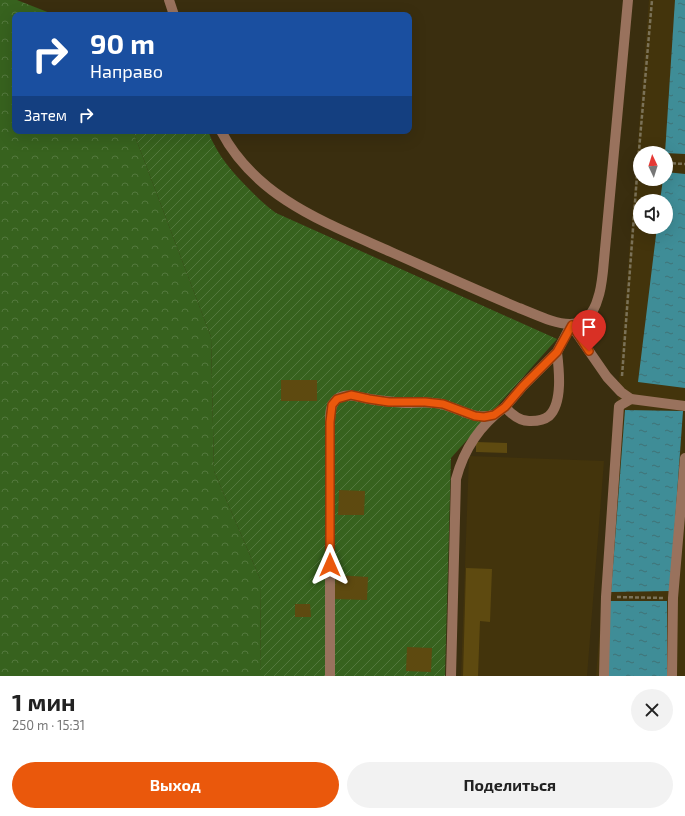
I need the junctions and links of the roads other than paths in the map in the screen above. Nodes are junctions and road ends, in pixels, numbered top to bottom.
1 (169, 0) edge
2 (628, 0) edge
3 (173, 12) edge
4 (223, 134) edge
5 (572, 325) junction
6 (557, 352) junction
7 (631, 399) junction
8 (685, 406) edge
9 (505, 407) junction
10 (494, 415) junction
11 (685, 458) edge
12 (330, 676) edge
13 (451, 676) edge
14 (604, 676) edge
15 (672, 676) edge

1 - 3 street
2 - 5 street
4 - 5 street
5 - 6 street
5 - 7 street
6 - 9 street
6 - 9 street
7 - 8 street
7 - 14 street
9 - 10 street
10 - 12 street
10 - 13 street
11 - 15 street

